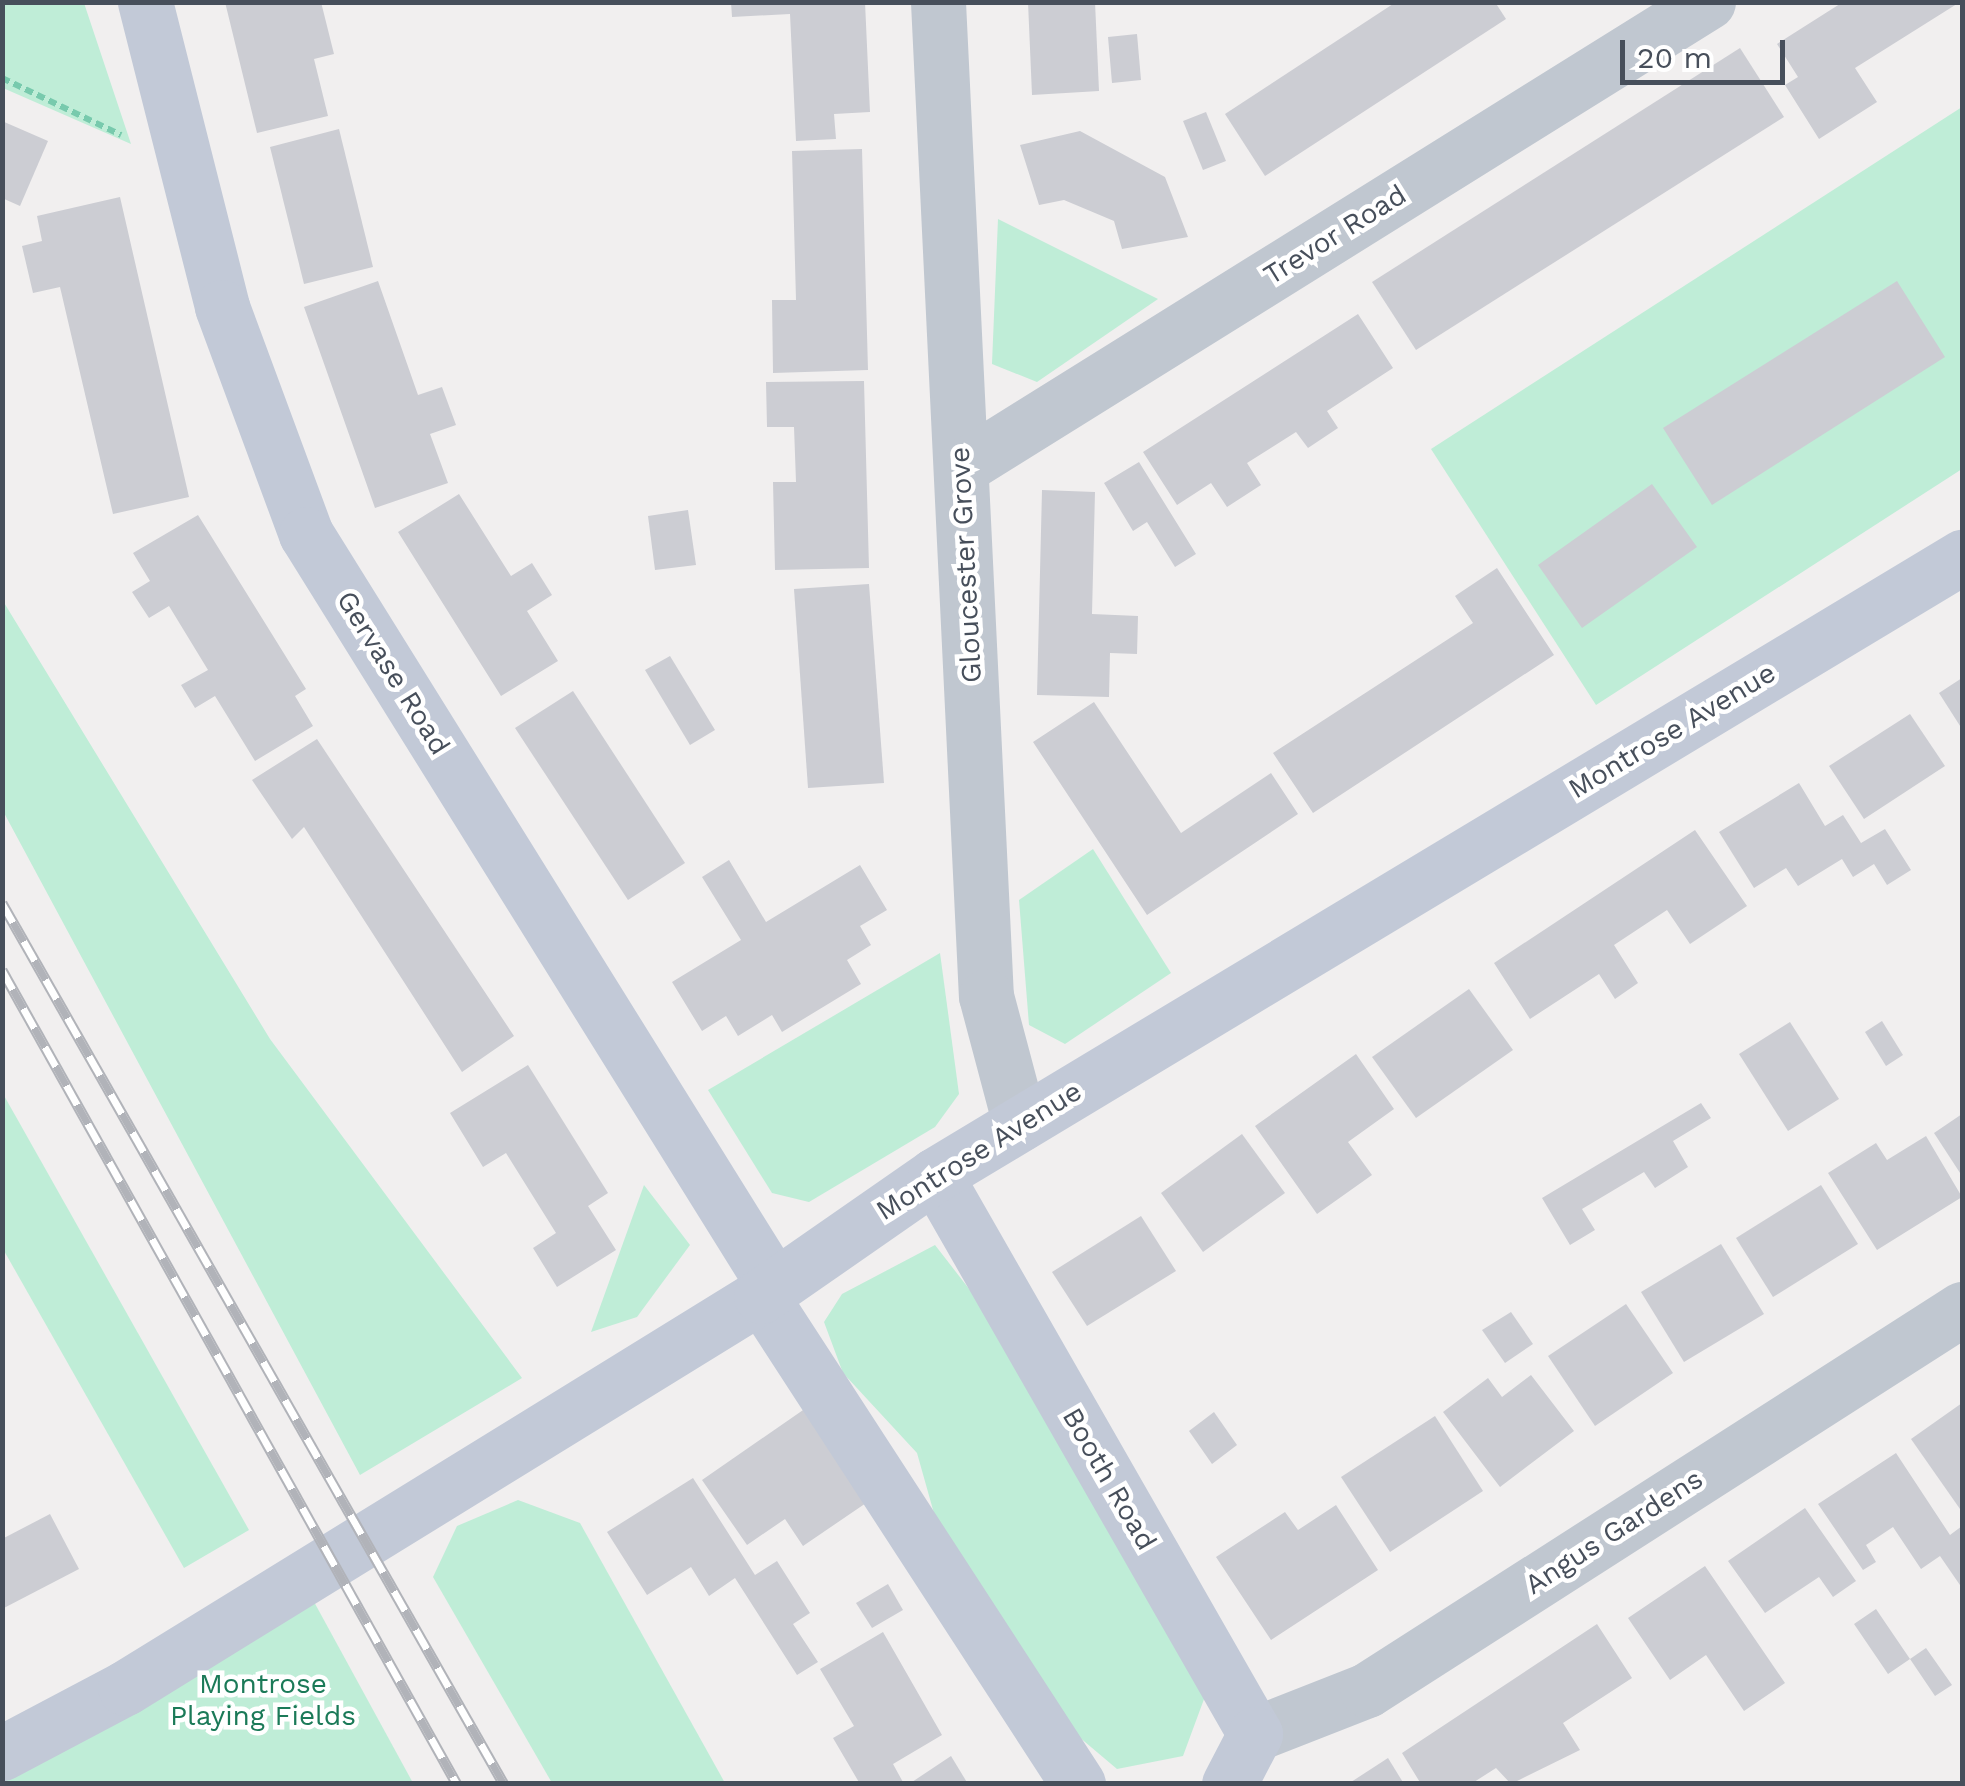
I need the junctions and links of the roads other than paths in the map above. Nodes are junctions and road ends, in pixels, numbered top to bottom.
1 (144, 2) edge
2 (938, 2) edge
3 (1708, 2) edge
4 (962, 466) junction
5 (1962, 557) edge
6 (1020, 1124) junction
7 (934, 1175) junction
8 (767, 1290) junction
9 (1962, 1309) edge
10 (1255, 1734) junction
11 (2, 1753) edge
12 (1078, 1784) edge
13 (1228, 1784) edge

1 - 8 street, Gervase Road
2 - 4 street, Gloucester Grove
3 - 4 street, Trevor Road
4 - 6 street, Gloucester Grove
5 - 6 street, Montrose Avenue
6 - 7 street, Montrose Avenue
7 - 8 street, Montrose Avenue
7 - 10 street, Booth Road
8 - 11 street, Montrose Avenue
8 - 12 street
9 - 10 street, Angus Gardens
10 - 13 street

